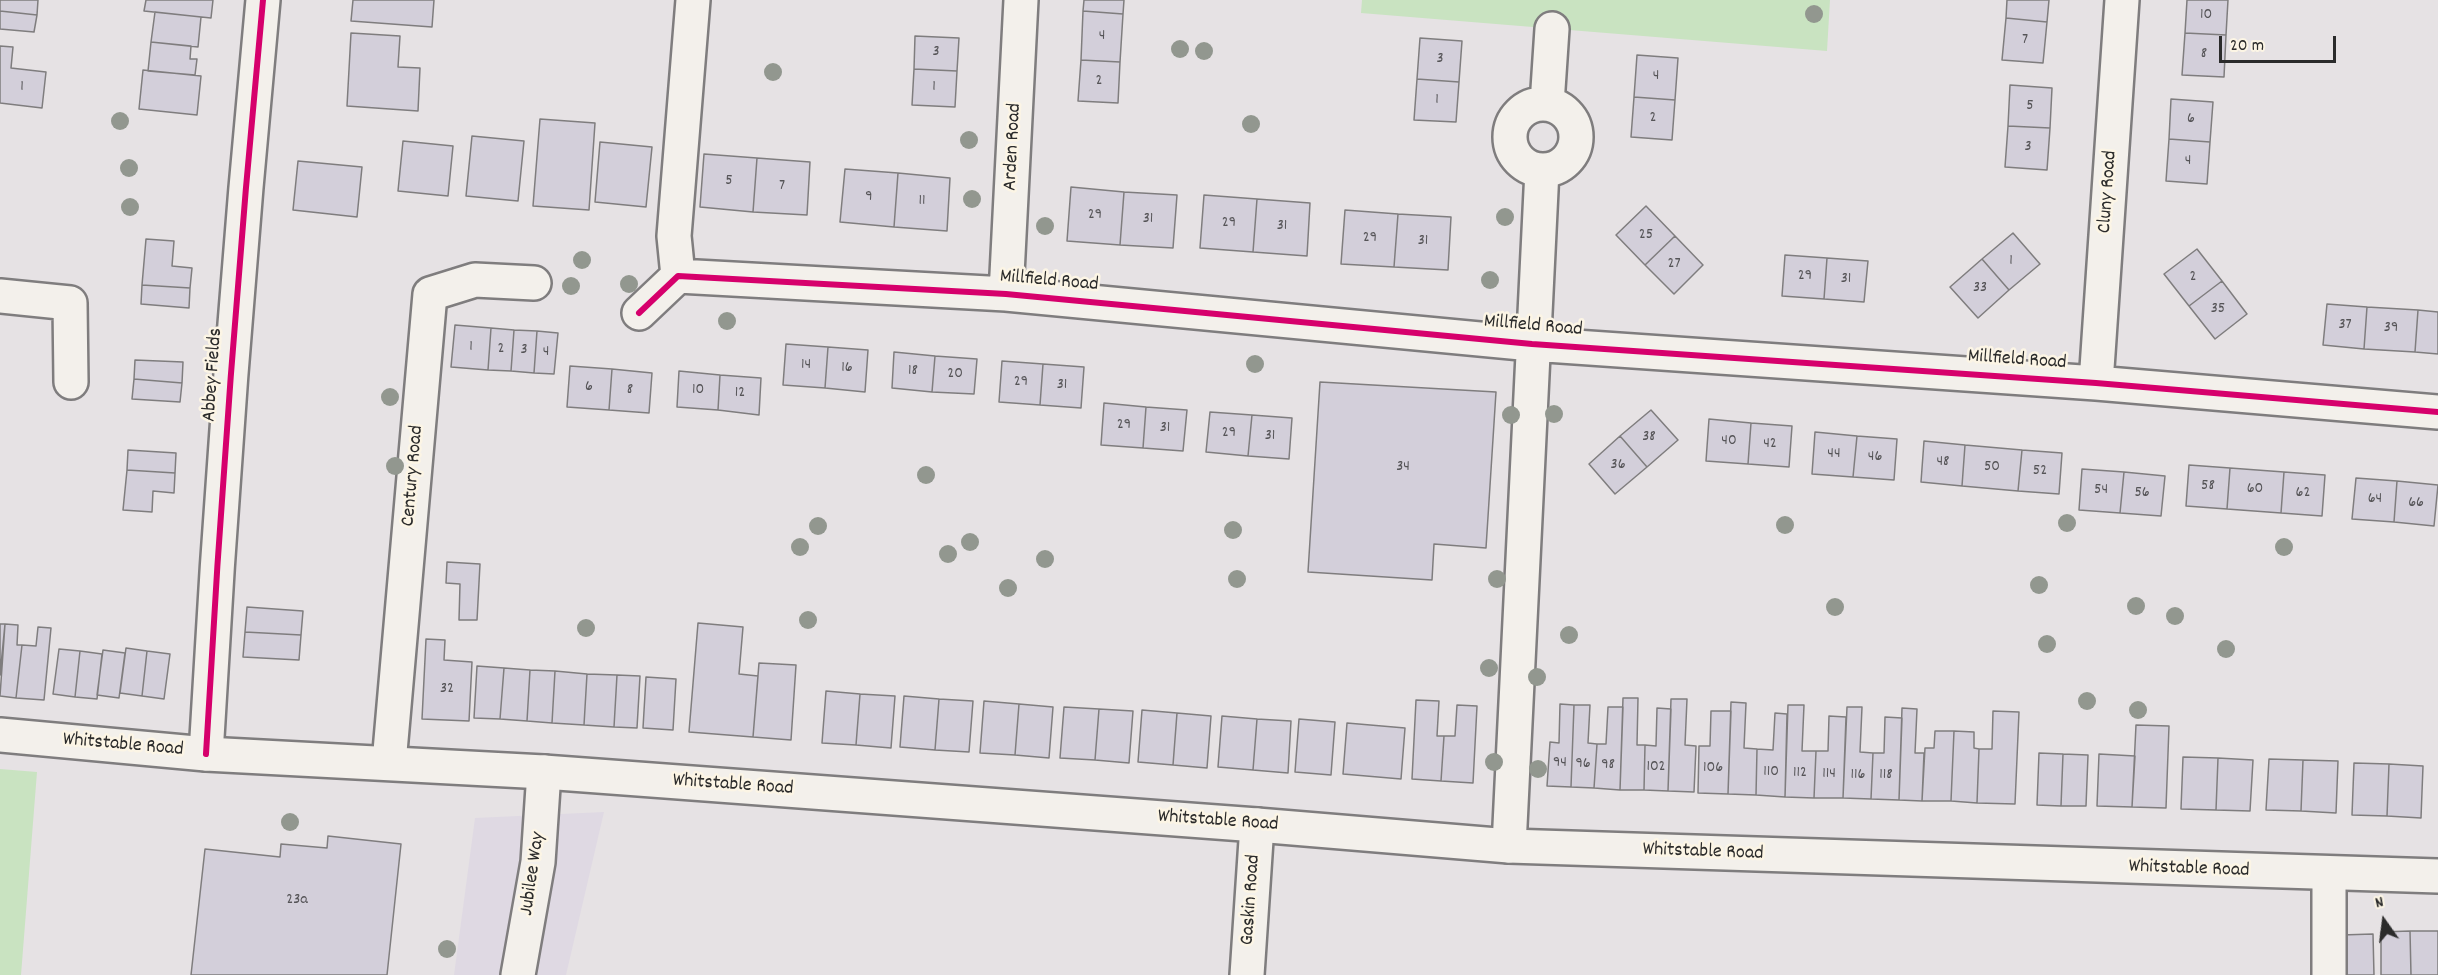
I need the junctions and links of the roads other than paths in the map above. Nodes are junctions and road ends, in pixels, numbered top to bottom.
1 (263, 0) edge
2 (693, 0) edge
3 (1022, 0) edge
4 (2122, 0) edge
5 (1552, 29) dead end
6 (1546, 104) junction
7 (1542, 170) junction
8 (678, 276) junction
9 (534, 283) dead end
10 (1006, 294) junction
11 (3, 297) edge
12 (639, 313) dead end
13 (1532, 344) junction
14 (71, 382) dead end
15 (2096, 383) junction
16 (2438, 412) edge
17 (0, 735) edge
18 (206, 754) junction
19 (389, 763) junction
20 (544, 772) junction
21 (1257, 825) junction
22 (1509, 846) junction
23 (2329, 874) junction
24 (2438, 876) edge
25 (518, 975) edge
26 (1247, 975) edge
27 (2329, 975) edge

1 - 18 street, Abbey Fields
2 - 8 street
3 - 10 street, Arden Road
4 - 15 street, Cluny Road
5 - 6 street
6 - 7 street
6 - 7 street
7 - 13 street
8 - 10 street, Millfield Road
8 - 12 street
9 - 19 street, Century Road
10 - 13 street, Millfield Road
11 - 14 street
13 - 15 street, Millfield Road
13 - 22 street, Millfield Road
15 - 16 street, Millfield Road
17 - 18 street, Whitstable Road
18 - 19 street, Whitstable Road
19 - 20 street, Whitstable Road
20 - 21 street, Whitstable Road
20 - 25 street, Jubilee Way
21 - 22 street, Whitstable Road
21 - 26 street, Gaskin Road
22 - 23 street, Whitstable Road
23 - 24 street, Whitstable Road
23 - 27 street

